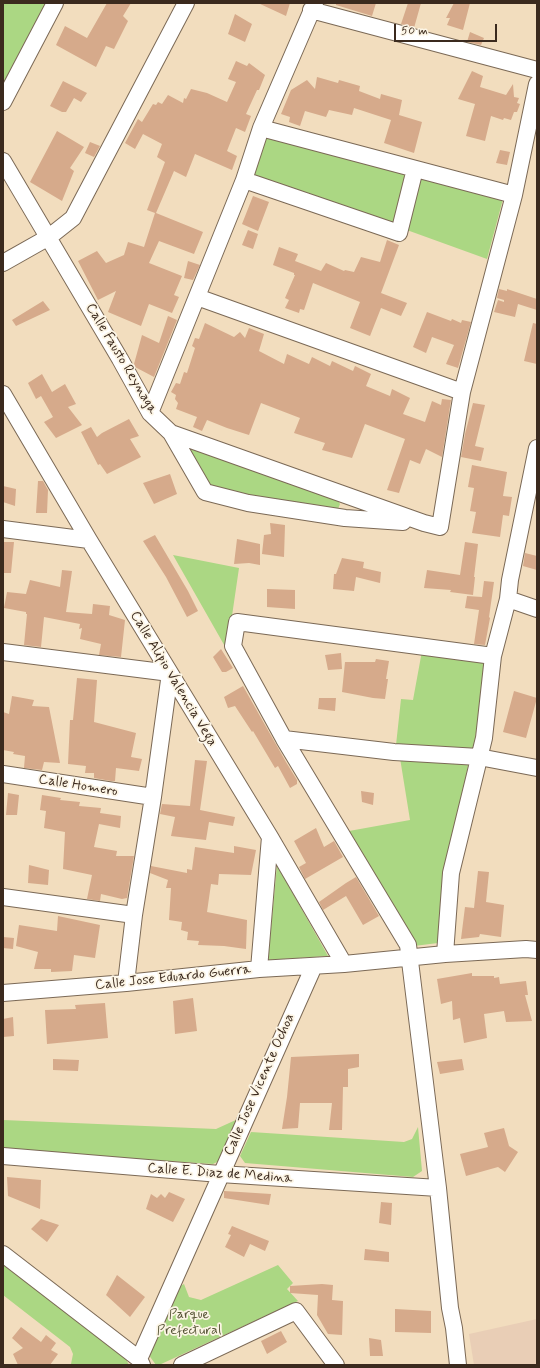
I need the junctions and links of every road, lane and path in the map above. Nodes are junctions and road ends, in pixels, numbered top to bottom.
1 (55, 3) edge
2 (186, 3) edge
3 (313, 7) edge
4 (537, 70) edge
5 (537, 84) edge
6 (3, 102) edge
7 (261, 128) junction
8 (3, 161) edge
9 (415, 169) junction
10 (244, 180) junction
11 (514, 195) junction
12 (49, 237) junction
13 (3, 263) edge
14 (197, 297) junction
15 (462, 392) junction
16 (3, 394) edge
17 (150, 413) junction
18 (171, 433) junction
19 (537, 448) edge
20 (535, 470) edge
21 (424, 523) junction
22 (3, 529) edge
23 (89, 540) junction
24 (508, 598) junction
25 (537, 609) edge
26 (3, 652) edge
27 (493, 656) junction
28 (170, 673) junction
29 (284, 739) junction
30 (479, 756) junction
31 (537, 768) edge
32 (3, 774) edge
33 (153, 797) junction
34 (270, 837) junction
35 (3, 897) edge
36 (134, 915) junction
37 (537, 950) edge
38 (445, 954) junction
39 (409, 957) junction
40 (344, 964) junction
41 (314, 966) junction
42 (258, 969) junction
43 (126, 983) junction
44 (3, 994) edge
45 (3, 1156) edge
46 (220, 1174) junction
47 (438, 1188) junction
48 (3, 1254) edge
49 (140, 1362) edge
50 (182, 1365) edge
51 (336, 1365) edge
52 (458, 1365) edge

1 - 6 street
2 - 12 street
3 - 4 street
3 - 7 street
5 - 11 street
7 - 9 street
7 - 10 street
8 - 12 street, Calle Fausto Reynaga
9 - 10 street
9 - 11 street
10 - 14 street
11 - 15 street
12 - 13 street
12 - 17 street, Calle Fausto Reynaga
14 - 15 street
14 - 17 street
15 - 21 street, Calle Fausto Reynaga
16 - 23 street, Calle Alipio Valencia Vega
17 - 18 street, Calle Fausto Reynaga
18 - 21 street, Calle Fausto Reynaga
18 - 21 street
19 - 20 street
20 - 24 street
22 - 23 street
23 - 28 street, Calle Alipio Valencia Vega
24 - 25 street
24 - 27 street
26 - 28 street
27 - 29 street
27 - 30 street
28 - 33 street
28 - 34 street, Calle Alipio Valencia Vega
29 - 30 street
29 - 39 street
30 - 31 street
30 - 38 street
32 - 33 street, Calle Homero
33 - 36 street
34 - 40 street, Calle Alipio Valencia Vega
34 - 42 street
35 - 36 street
36 - 43 street
37 - 38 street
38 - 39 street
39 - 40 street, Calle Jose Eduardo Guerra
39 - 47 street
40 - 41 street, Calle Jose Eduardo Guerra
41 - 42 street, Calle Jose Eduardo Guerra
41 - 46 street, Calle Jose Vicente Ochoa
42 - 43 street, Calle Jose Eduardo Guerra
43 - 44 street, Calle Jose Eduardo Guerra
45 - 46 street, Calle E. Diaz de Medina
46 - 47 street, Calle E. Diaz de Medina
46 - 49 street, Calle Jose Vicente Ochoa
47 - 52 street
48 - 49 street
50 - 51 street

